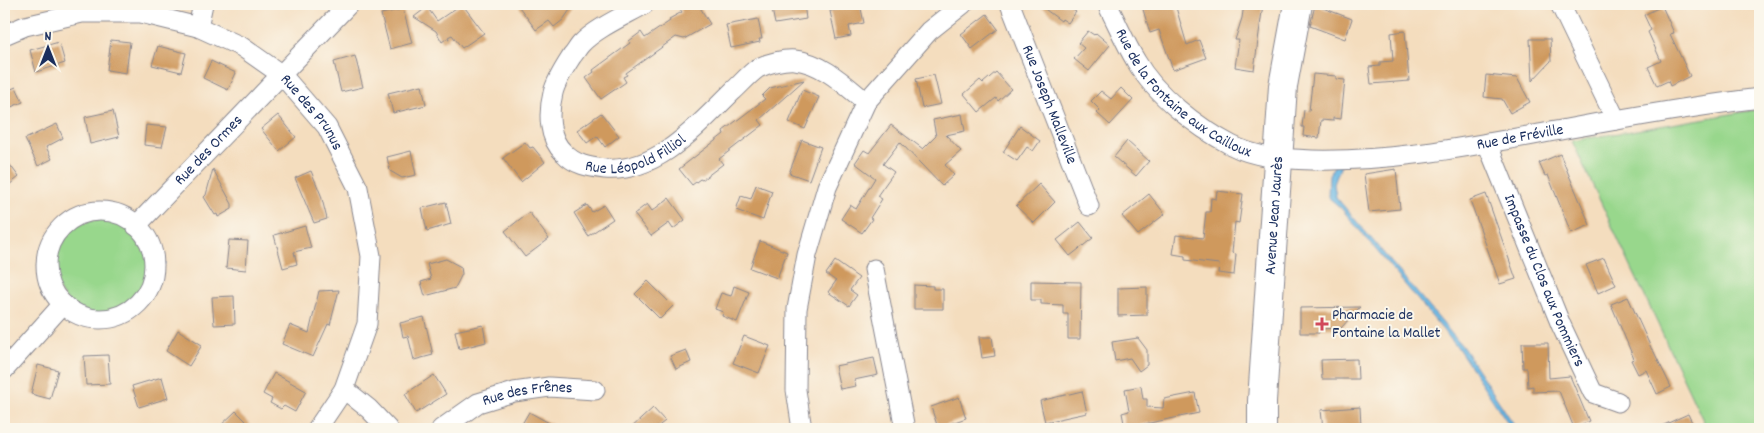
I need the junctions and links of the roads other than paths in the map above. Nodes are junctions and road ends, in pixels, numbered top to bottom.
1 (203, 4) edge
2 (349, 4) edge
3 (645, 4) edge
4 (963, 4) edge
5 (1010, 4) edge
6 (1107, 4) edge
7 (1298, 4) edge
8 (1560, 4) edge
9 (198, 27) junction
10 (4, 36) edge
11 (282, 75) junction
12 (1760, 98) edge
13 (866, 102) junction
14 (1616, 120) junction
15 (1487, 143) junction
16 (1279, 159) junction
17 (1088, 206) dead end
18 (136, 226) junction
19 (874, 269) dead end
20 (63, 304) junction
21 (4, 370) edge
22 (344, 389) junction
23 (595, 390) dead end
24 (1618, 402) dead end
25 (317, 429) edge
26 (388, 429) edge
27 (441, 429) edge
28 (802, 429) edge
29 (905, 429) edge
30 (1262, 429) edge

1 - 9 street
2 - 11 street
3 - 13 street, Rue Léopold Filliol
4 - 13 street
5 - 17 street, Rue Joseph Malleville
6 - 16 street, Rue de la Fontaine aux Cailloux
7 - 16 street, Avenue Jean Jaurès
8 - 14 street
9 - 10 street, Rue des Prunus
9 - 11 street, Rue des Prunus
11 - 18 street, Rue des Ormes
11 - 22 street, Rue des Prunus
12 - 14 street, Rue de Fréville
13 - 28 street
14 - 15 street, Rue de Fréville
15 - 16 street, Rue de Fréville
15 - 24 street, Impasse du Clos aux Pommiers
16 - 30 street, Avenue Jean Jaurès
18 - 20 street
18 - 20 street
19 - 29 street
20 - 21 street
22 - 25 street, Rue des Prunus
22 - 26 street
23 - 27 street, Rue des Frênes

